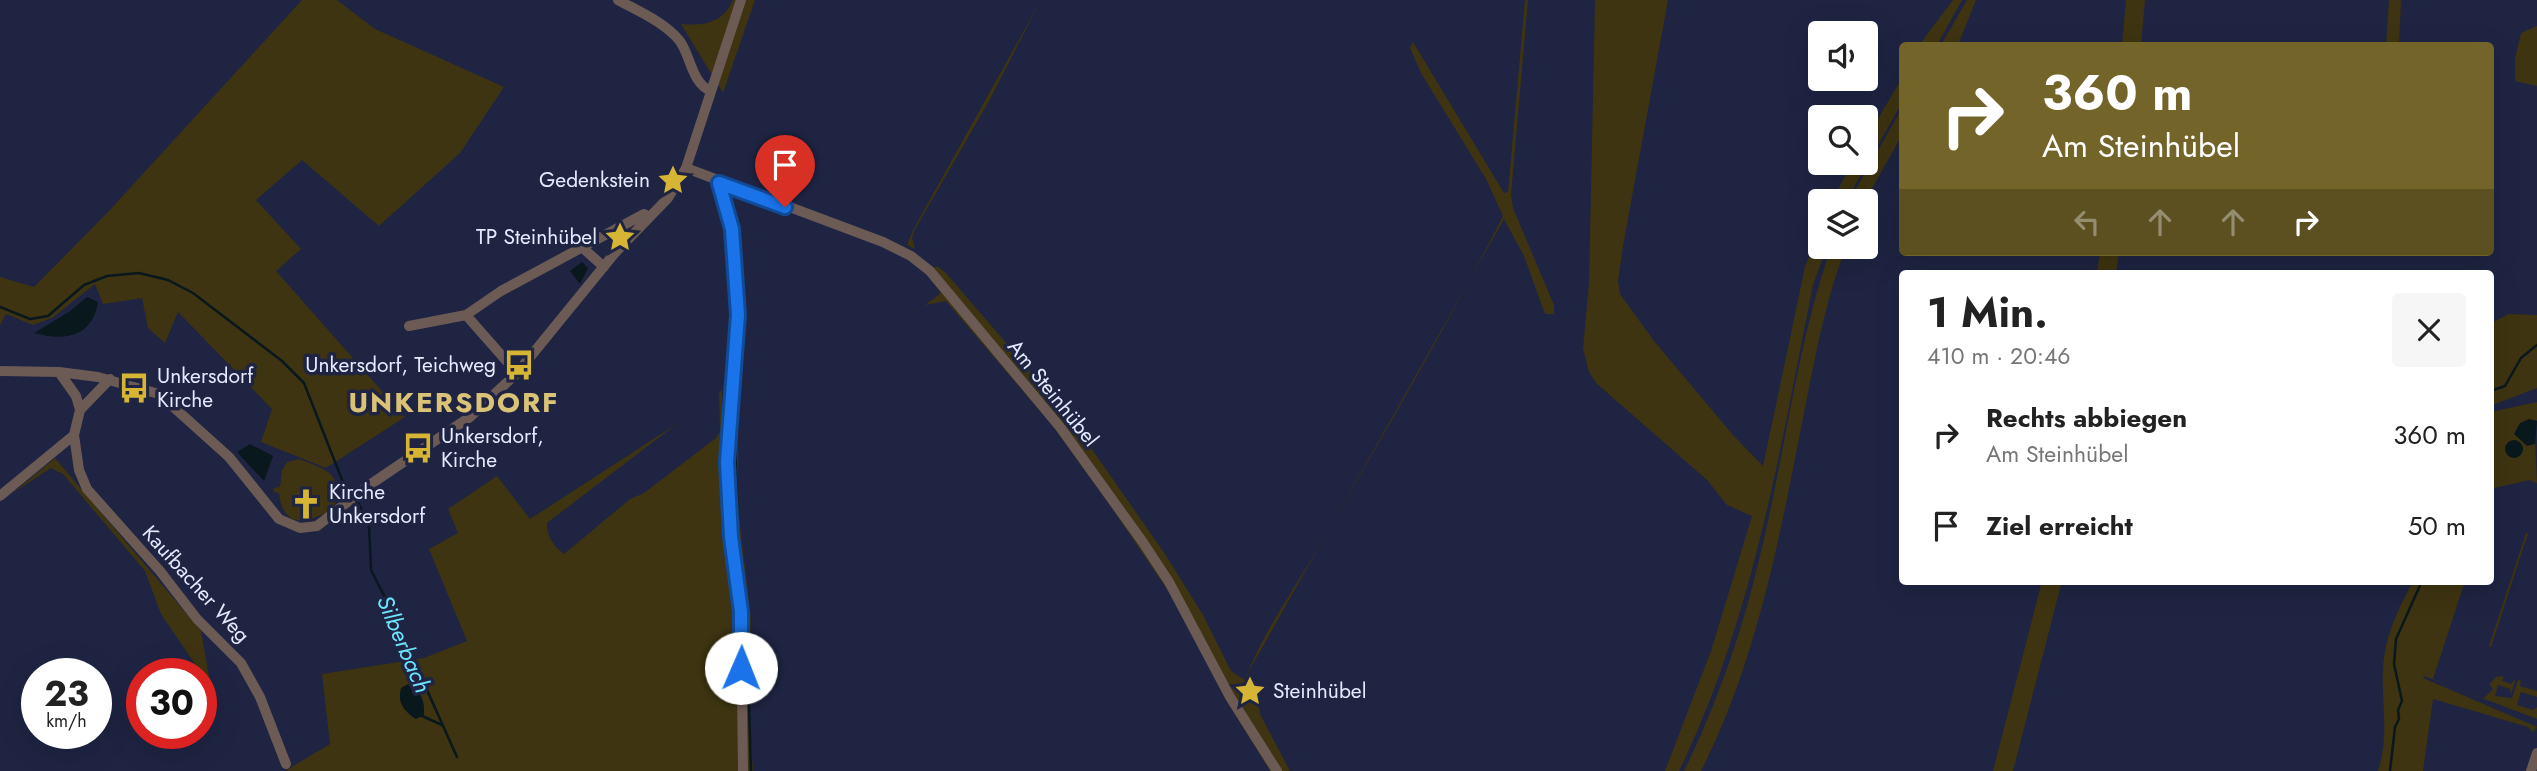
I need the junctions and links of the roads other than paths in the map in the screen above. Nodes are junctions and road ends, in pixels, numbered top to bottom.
1 (618, 0) edge
2 (741, 0) edge
3 (711, 91) junction
4 (686, 168) junction
5 (719, 183) junction
6 (647, 216) junction
7 (584, 248) junction
8 (604, 267) junction
9 (466, 315) junction
10 (409, 326) dead end
11 (0, 371) edge
12 (59, 372) junction
13 (517, 373) junction
14 (110, 379) junction
15 (80, 410) junction
16 (74, 435) junction
17 (0, 496) edge
18 (2537, 753) edge
19 (286, 764) dead end
20 (743, 771) edge
21 (1277, 771) edge
22 (2531, 771) edge

1 - 3 street
2 - 3 street
3 - 4 street
4 - 5 street, Am Steinhübel
4 - 6 street
5 - 20 street
5 - 21 street, Am Steinhübel
6 - 7 street
6 - 8 street
7 - 8 street
7 - 9 street
8 - 13 street
9 - 10 street
9 - 13 street
11 - 12 street
12 - 14 street
12 - 15 street
13 - 14 street
14 - 15 street
15 - 16 street
16 - 17 street
16 - 19 street, Kaufbacher Weg
18 - 22 street

